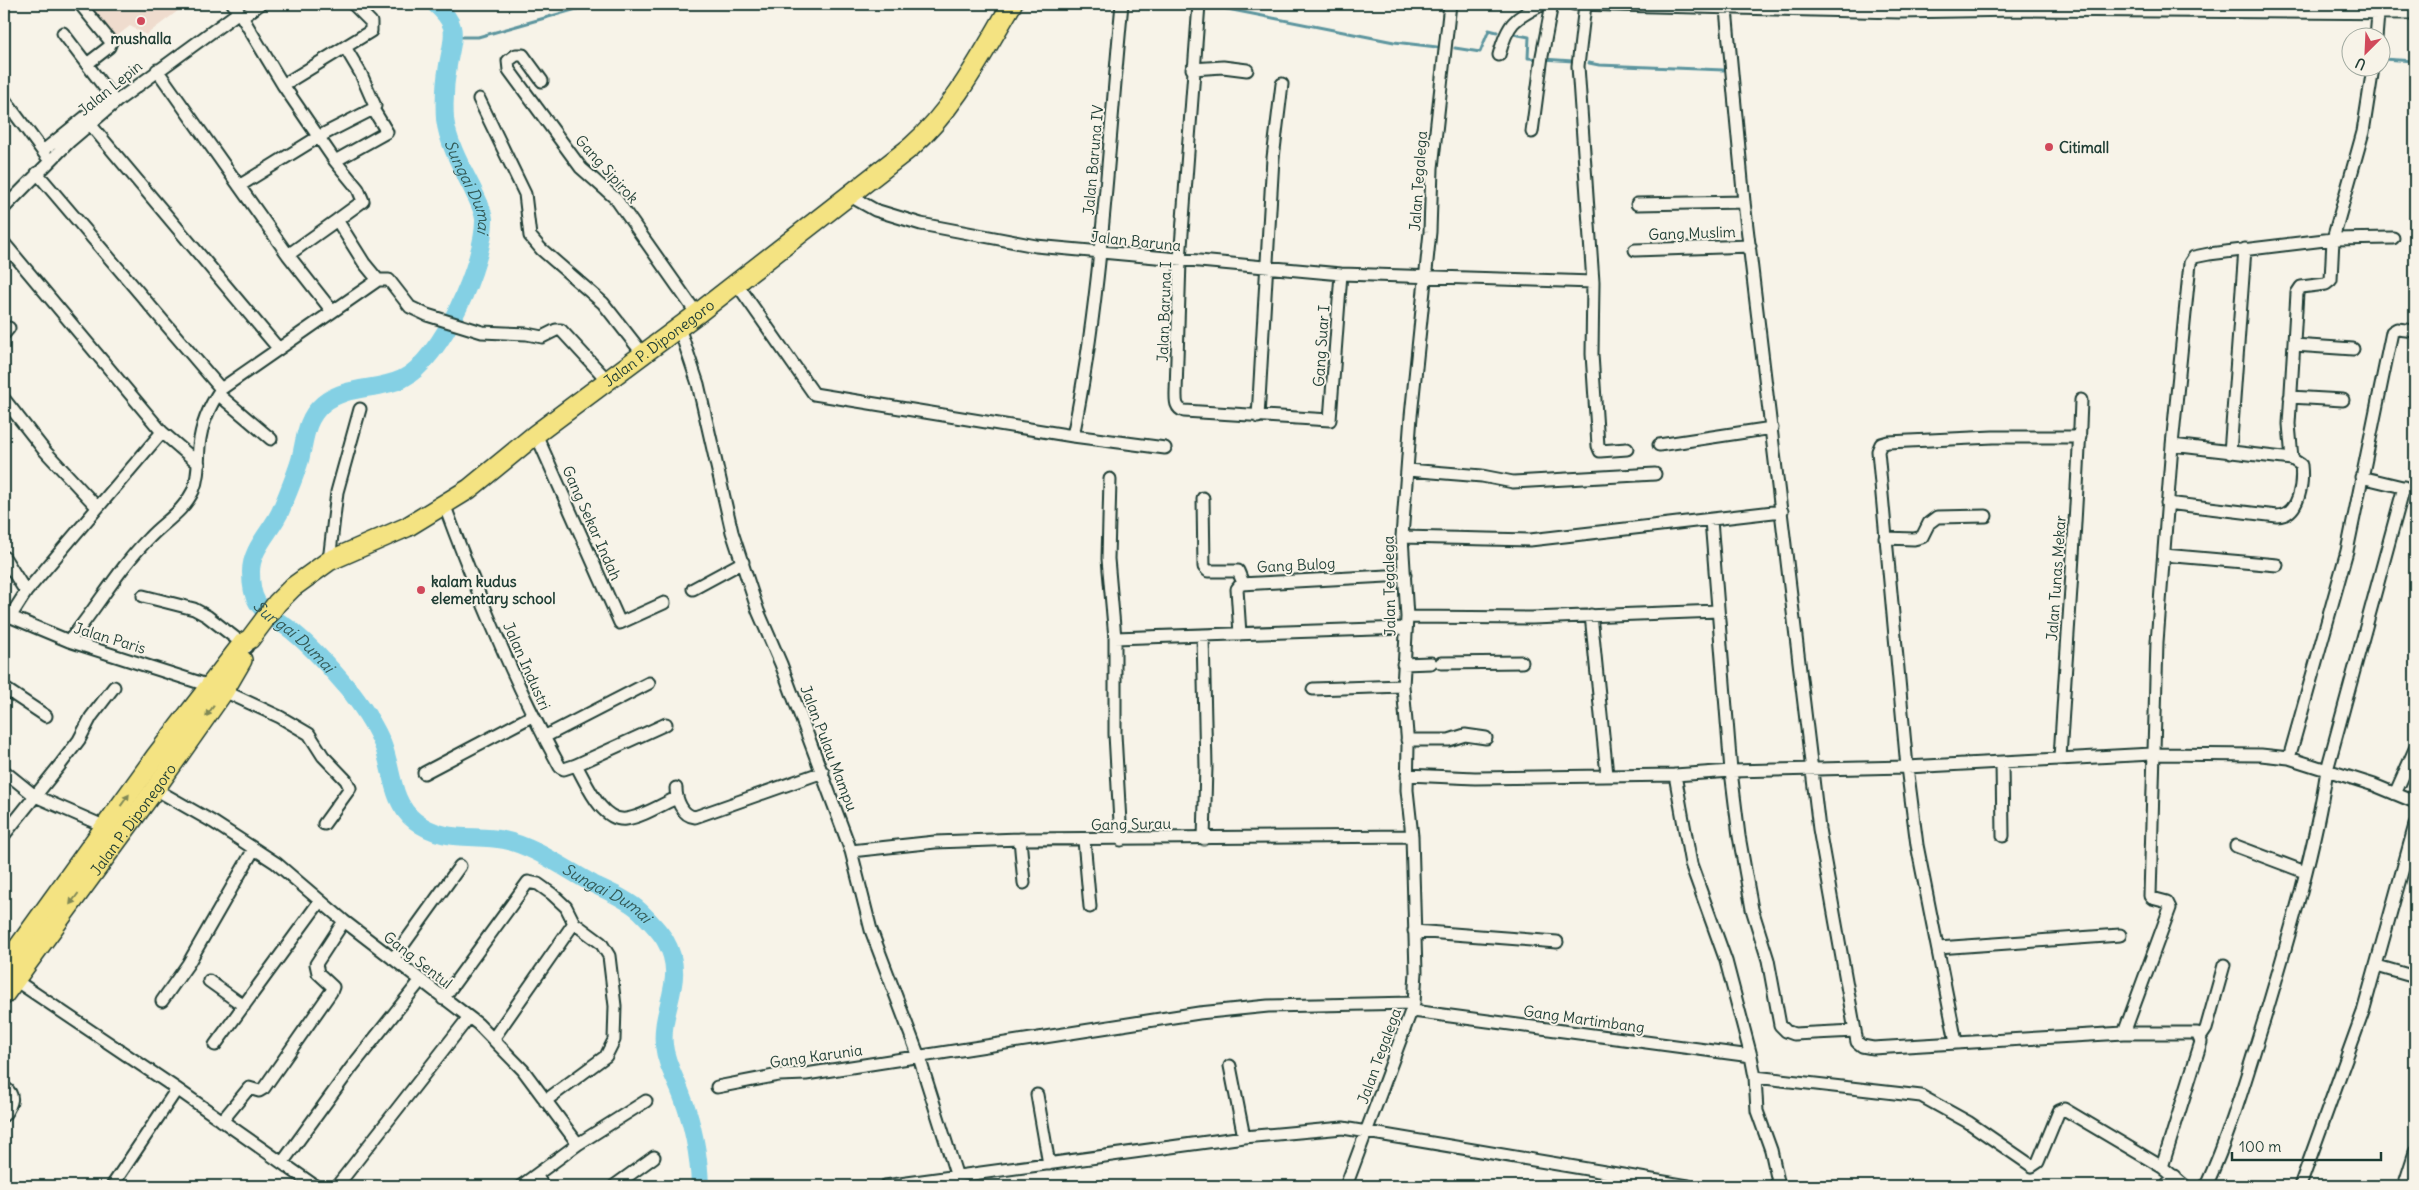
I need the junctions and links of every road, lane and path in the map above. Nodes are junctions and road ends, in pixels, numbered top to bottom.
1 (80, 4) edge
2 (260, 4) edge
3 (353, 4) edge
4 (1012, 4) edge
5 (1122, 4) edge
6 (1199, 4) edge
7 (1450, 4) edge
8 (1543, 4) edge
9 (1552, 4) edge
10 (1579, 4) edge
11 (2018, 7) edge
12 (1938, 8) edge
13 (2160, 8) edge
14 (2268, 8) edge
15 (1726, 9) junction
16 (2403, 9) edge
17 (238, 11) edge
18 (2378, 14) junction
19 (2415, 14) edge
20 (2377, 28) edge
21 (63, 33) dead end
22 (344, 48) junction
23 (1499, 55) dead end
24 (87, 64) junction
25 (1192, 69) junction
26 (157, 70) junction
27 (1247, 70) dead end
28 (2371, 78) edge
29 (542, 81) dead end
30 (1282, 84) dead end
31 (283, 85) junction
32 (4, 99) edge
33 (479, 99) dead end
34 (374, 109) junction
35 (90, 124) junction
36 (1532, 132) dead end
37 (320, 136) junction
38 (43, 151) junction
39 (335, 160) junction
40 (50, 161) junction
41 (37, 173) junction
42 (239, 186) junction
43 (850, 196) junction
44 (1744, 202) junction
45 (1637, 204) dead end
46 (4, 208) edge
47 (337, 220) junction
48 (2393, 238) dead end
49 (2333, 239) junction
50 (4, 243) edge
51 (1750, 246) junction
52 (2244, 249) junction
53 (1635, 250) dead end
54 (1100, 252) junction
55 (288, 255) junction
56 (1180, 260) junction
57 (1266, 268) junction
58 (1341, 274) junction
59 (1426, 277) junction
60 (378, 280) junction
61 (1593, 282) junction
62 (737, 284) junction
63 (332, 311) junction
64 (697, 314) junction
65 (679, 328) junction
66 (2415, 331) edge
67 (2294, 345) junction
68 (278, 348) junction
69 (2353, 349) dead end
70 (644, 354) junction
71 (608, 382) junction
72 (220, 392) junction
73 (2290, 397) junction
74 (4, 399) edge
75 (2081, 400) dead end
76 (2342, 400) dead end
77 (360, 409) dead end
78 (1258, 417) junction
79 (1330, 420) joint
80 (1772, 428) junction
81 (162, 432) junction
82 (536, 434) junction
83 (1073, 436) junction
84 (2080, 437) junction
85 (271, 439) dead end
86 (1659, 445) dead end
87 (2172, 445) junction
88 (1165, 448) dead end
89 (1627, 449) dead end
90 (2230, 453) junction
91 (2292, 459) junction
92 (199, 464) junction
93 (1408, 470) junction
94 (1655, 474) dead end
95 (2361, 477) junction
96 (1110, 479) dead end
97 (2410, 489) edge
98 (1203, 498) dead end
99 (2167, 503) junction
100 (444, 504) junction
101 (97, 507) junction
102 (1782, 511) junction
103 (1986, 516) dead end
104 (1711, 520) junction
105 (1402, 537) junction
106 (1885, 538) junction
107 (2164, 555) junction
108 (4, 556) edge
109 (329, 560) junction
110 (743, 562) junction
111 (2277, 565) dead end
112 (1404, 574) junction
113 (1243, 583) junction
114 (694, 589) dead end
115 (26, 592) junction
116 (143, 596) dead end
117 (664, 603) dead end
118 (1718, 610) junction
119 (7, 615) edge
120 (1591, 615) junction
121 (1406, 623) junction
122 (1240, 634) junction
123 (1203, 636) junction
124 (1115, 638) junction
125 (250, 639) junction
126 (69, 641) junction
127 (1522, 662) dead end
128 (1403, 664) junction
129 (649, 683) dead end
130 (1403, 686) junction
131 (114, 687) dead end
132 (4, 688) edge
133 (217, 688) junction
134 (1313, 689) dead end
135 (46, 716) dead end
136 (532, 716) junction
137 (666, 724) dead end
138 (544, 737) junction
139 (1486, 738) dead end
140 (1407, 740) junction
141 (2415, 749) edge
142 (2152, 754) junction
143 (2060, 758) junction
144 (2289, 758) junction
145 (2002, 762) junction
146 (576, 765) junction
147 (1907, 768) junction
148 (1812, 770) junction
149 (2327, 770) junction
150 (4, 771) edge
151 (1731, 771) junction
152 (823, 772) junction
153 (424, 773) dead end
154 (1407, 775) junction
155 (1607, 775) junction
156 (1675, 775) junction
157 (155, 789) junction
158 (2395, 794) junction
159 (35, 796) junction
160 (2415, 802) edge
161 (324, 824) dead end
162 (2415, 825) edge
163 (114, 830) junction
164 (4, 835) edge
165 (1412, 836) junction
166 (2003, 836) dead end
167 (1020, 839) junction
168 (1204, 839) junction
169 (1084, 840) junction
170 (1121, 840) junction
171 (2236, 846) dead end
172 (254, 849) junction
173 (851, 851) junction
174 (460, 866) dead end
175 (2305, 872) junction
176 (1024, 883) dead end
177 (320, 901) junction
178 (1090, 907) dead end
179 (344, 921) junction
180 (574, 923) junction
181 (1414, 932) junction
182 (2120, 935) dead end
183 (1557, 942) dead end
184 (1938, 948) junction
185 (393, 959) junction
186 (2224, 965) dead end
187 (2377, 966) junction
188 (9, 973) edge
189 (2415, 977) edge
190 (421, 980) junction
191 (209, 981) dead end
192 (4, 995) edge
193 (443, 998) junction
194 (162, 1001) dead end
195 (244, 1006) junction
196 (1413, 1007) junction
197 (469, 1017) junction
198 (1854, 1031) junction
199 (2124, 1032) junction
200 (493, 1038) junction
201 (2200, 1038) junction
202 (1956, 1042) junction
203 (215, 1045) dead end
204 (1751, 1056) junction
205 (919, 1057) junction
206 (1230, 1066) dead end
207 (1755, 1078) junction
208 (4, 1087) edge
209 (717, 1087) dead end
210 (177, 1089) junction
211 (1037, 1096) dead end
212 (545, 1101) junction
213 (646, 1101) dead end
214 (4, 1115) edge
215 (222, 1121) junction
216 (1367, 1132) junction
217 (1244, 1137) junction
218 (578, 1144) junction
219 (2415, 1152) edge
220 (654, 1157) dead end
221 (282, 1163) junction
222 (1048, 1164) junction
223 (2162, 1167) junction
224 (536, 1175) junction
225 (2175, 1176) junction
226 (957, 1177) junction
227 (2409, 1184) edge
228 (112, 1186) edge
229 (314, 1186) edge
230 (337, 1186) edge
231 (521, 1186) edge
232 (544, 1186) edge
233 (614, 1186) edge
234 (885, 1186) edge
235 (1346, 1186) edge
236 (1688, 1186) edge
237 (1779, 1186) edge
238 (2165, 1186) edge
239 (2185, 1186) edge
240 (2206, 1186) edge
241 (2300, 1186) edge

1 - 24 street
2 - 17 street, Jalan Lepin
3 - 22 street
4 - 43 main road, Jalan P. Diponegoro
5 - 54 street, Jalan Baruna IV
6 - 25 street, Jalan Baruna I
7 - 59 street, Jalan Tegalega
8 - 23 street
9 - 36 street
10 - 15 street
10 - 61 street
11 - 12 street
11 - 13 street
12 - 15 street
13 - 14 street
14 - 18 street
15 - 44 street
16 - 18 street
16 - 19 street
17 - 26 street, Jalan Lepin
17 - 31 street
18 - 20 street
21 - 24 street
22 - 31 street
22 - 34 street
24 - 38 street
25 - 27 street
25 - 56 street, Jalan Baruna I
26 - 35 street, Jalan Lepin
26 - 42 street
28 - 49 street
29 - 64 street, Gang Sipirok
30 - 57 street
31 - 37 street
32 - 38 street
33 - 70 street
34 - 37 street
34 - 39 street
35 - 40 street, Jalan Lepin
35 - 68 street
37 - 39 street
37 - 42 street
38 - 40 street
39 - 47 street
40 - 41 street, Jalan Lepin
41 - 46 street, Jalan Lepin
41 - 72 street
42 - 55 street
43 - 54 street, Jalan Baruna
43 - 62 main road, Jalan P. Diponegoro
44 - 45 street
44 - 51 street
47 - 55 street
47 - 60 street
48 - 49 street
49 - 52 street
49 - 67 street
50 - 81 street
51 - 53 street, Gang Muslim
51 - 80 street
52 - 87 street
52 - 90 street
54 - 56 street, Jalan Baruna
54 - 83 street, Jalan Baruna IV
55 - 63 street
56 - 57 street, Jalan Baruna
56 - 78 street, Jalan Baruna I
57 - 58 street, Jalan Baruna
57 - 78 street
58 - 59 street, Jalan Baruna
58 - 79 street, Gang Suar I
59 - 61 street, Jalan Baruna
59 - 93 street, Jalan Tegalega
60 - 63 street
60 - 71 street
61 - 89 street
62 - 64 main road, Jalan P. Diponegoro
62 - 83 street
63 - 68 street
64 - 65 main road, Jalan P. Diponegoro
65 - 70 main road, Jalan P. Diponegoro
65 - 110 street, Jalan Pulau Mampu
66 - 95 street
67 - 69 street
67 - 73 street
68 - 72 street
70 - 71 main road, Jalan P. Diponegoro
71 - 82 main road, Jalan P. Diponegoro
72 - 85 street
72 - 92 street
73 - 76 street
73 - 91 street
74 - 101 street
75 - 84 street, Jalan Tunas Mekar
77 - 109 street
78 - 79 street, Jalan Baruna I
80 - 86 street
80 - 102 street
81 - 92 street
81 - 101 street
82 - 100 main road, Jalan P. Diponegoro
82 - 117 street, Gang Sekar Indah
83 - 88 street
84 - 106 street
84 - 143 street, Jalan Tunas Mekar
87 - 90 street
87 - 99 street
90 - 91 street
91 - 99 street
92 - 126 street
93 - 94 street
93 - 105 street, Jalan Tegalega
95 - 97 street
95 - 144 street
96 - 124 street
97 - 149 street
98 - 113 street
99 - 107 street
100 - 109 main road, Jalan P. Diponegoro
100 - 136 street, Jalan Industri
101 - 115 street
102 - 104 street
102 - 148 street
103 - 106 street
104 - 105 street
104 - 118 street
105 - 112 street, Jalan Tegalega
106 - 147 street
107 - 111 street
107 - 142 street
108 - 115 street
109 - 125 main road, Jalan P. Diponegoro
110 - 114 street
110 - 152 street, Jalan Pulau Mampu
112 - 113 street, Gang Bulog
112 - 121 street, Jalan Tegalega
113 - 122 street, Gang Bulog
115 - 119 street
116 - 125 street
118 - 120 street
118 - 151 street
119 - 126 street, Jalan Paris
120 - 121 street
120 - 155 street
121 - 122 street
121 - 128 street, Jalan Tegalega
122 - 123 street
123 - 124 street
123 - 168 street
124 - 170 street
125 - 133 main road, Jalan P. Diponegoro
126 - 133 street, Jalan Paris
127 - 128 street
128 - 130 street, Jalan Tegalega
129 - 138 street
130 - 134 street
130 - 140 street, Jalan Tegalega
131 - 159 street
132 - 135 street
133 -> 157 main road, Jalan P. Diponegoro
133 - 161 street, Jalan Paris
163 -> 133 main road
136 - 138 street, Jalan Industri
136 - 153 street
137 - 146 street
138 - 146 street, Jalan Industri
139 - 140 street
140 - 154 street, Jalan Tegalega
141 - 158 street
142 - 143 street
142 - 144 street
142 - 199 street
143 - 145 street
144 - 149 street
145 - 147 street
145 - 166 street
146 - 152 street
147 - 148 street
147 - 184 street
148 - 151 street
148 - 198 street
149 - 158 street
149 - 175 street
150 - 159 street
151 - 156 street
151 - 198 street
152 - 173 street, Jalan Pulau Mampu
154 - 155 street
154 - 165 street, Jalan Tegalega
155 - 156 street
156 - 204 street
157 - 163 main road, Jalan P. Diponegoro
157 - 172 street, Gang Sentul
158 - 160 street
159 - 163 street
159 - 164 street
162 - 187 street
163 - 188 main road
165 - 168 street, Gang Surau
165 - 181 street, Jalan Tegalega
167 - 169 street, Gang Surau
167 - 173 street, Gang Surau
167 - 176 street
168 - 170 street, Gang Surau
169 - 170 street, Gang Surau
169 - 178 street
171 - 175 street
172 - 177 street, Gang Sentul
172 - 194 street
173 - 205 street, Jalan Pulau Mampu
174 - 185 street
175 - 240 street
177 - 179 street, Gang Sentul
177 - 195 street
179 - 185 street, Gang Sentul
179 - 215 street
180 - 193 street
180 - 200 street
180 - 212 street
181 - 183 street
181 - 196 street, Jalan Tegalega
182 - 184 street
184 - 202 street
185 - 190 street, Gang Sentul
186 - 201 street
187 - 189 street
187 - 241 street
188 - 192 main road
188 - 210 street
190 - 193 street, Gang Sentul
190 - 221 street
191 - 195 street
193 - 197 street, Gang Sentul
195 - 203 street
196 - 204 street, Gang Martimbang
196 - 205 street, Gang Martimbang
196 - 216 street, Jalan Tegalega
197 - 200 street, Gang Sentul
197 - 230 street
198 - 202 street
199 - 201 street
199 - 202 street
200 - 212 street, Gang Sentul
201 - 223 street
204 - 207 street
205 - 209 street, Gang Karunia
205 - 226 street, Jalan Pulau Mampu
206 - 217 street
207 - 223 street
207 - 237 street
208 - 214 street
210 - 215 street
210 - 228 street
211 - 222 street
212 - 218 street, Gang Sentul
213 - 218 street
215 - 221 street
216 - 217 street
216 - 235 street, Jalan Tegalega
216 - 236 street
217 - 222 street
218 - 224 street
219 - 227 street
220 - 233 street
221 - 229 street
222 - 226 street
223 - 225 street
224 - 231 street
224 - 232 street
225 - 238 street
225 - 239 street
226 - 234 street

